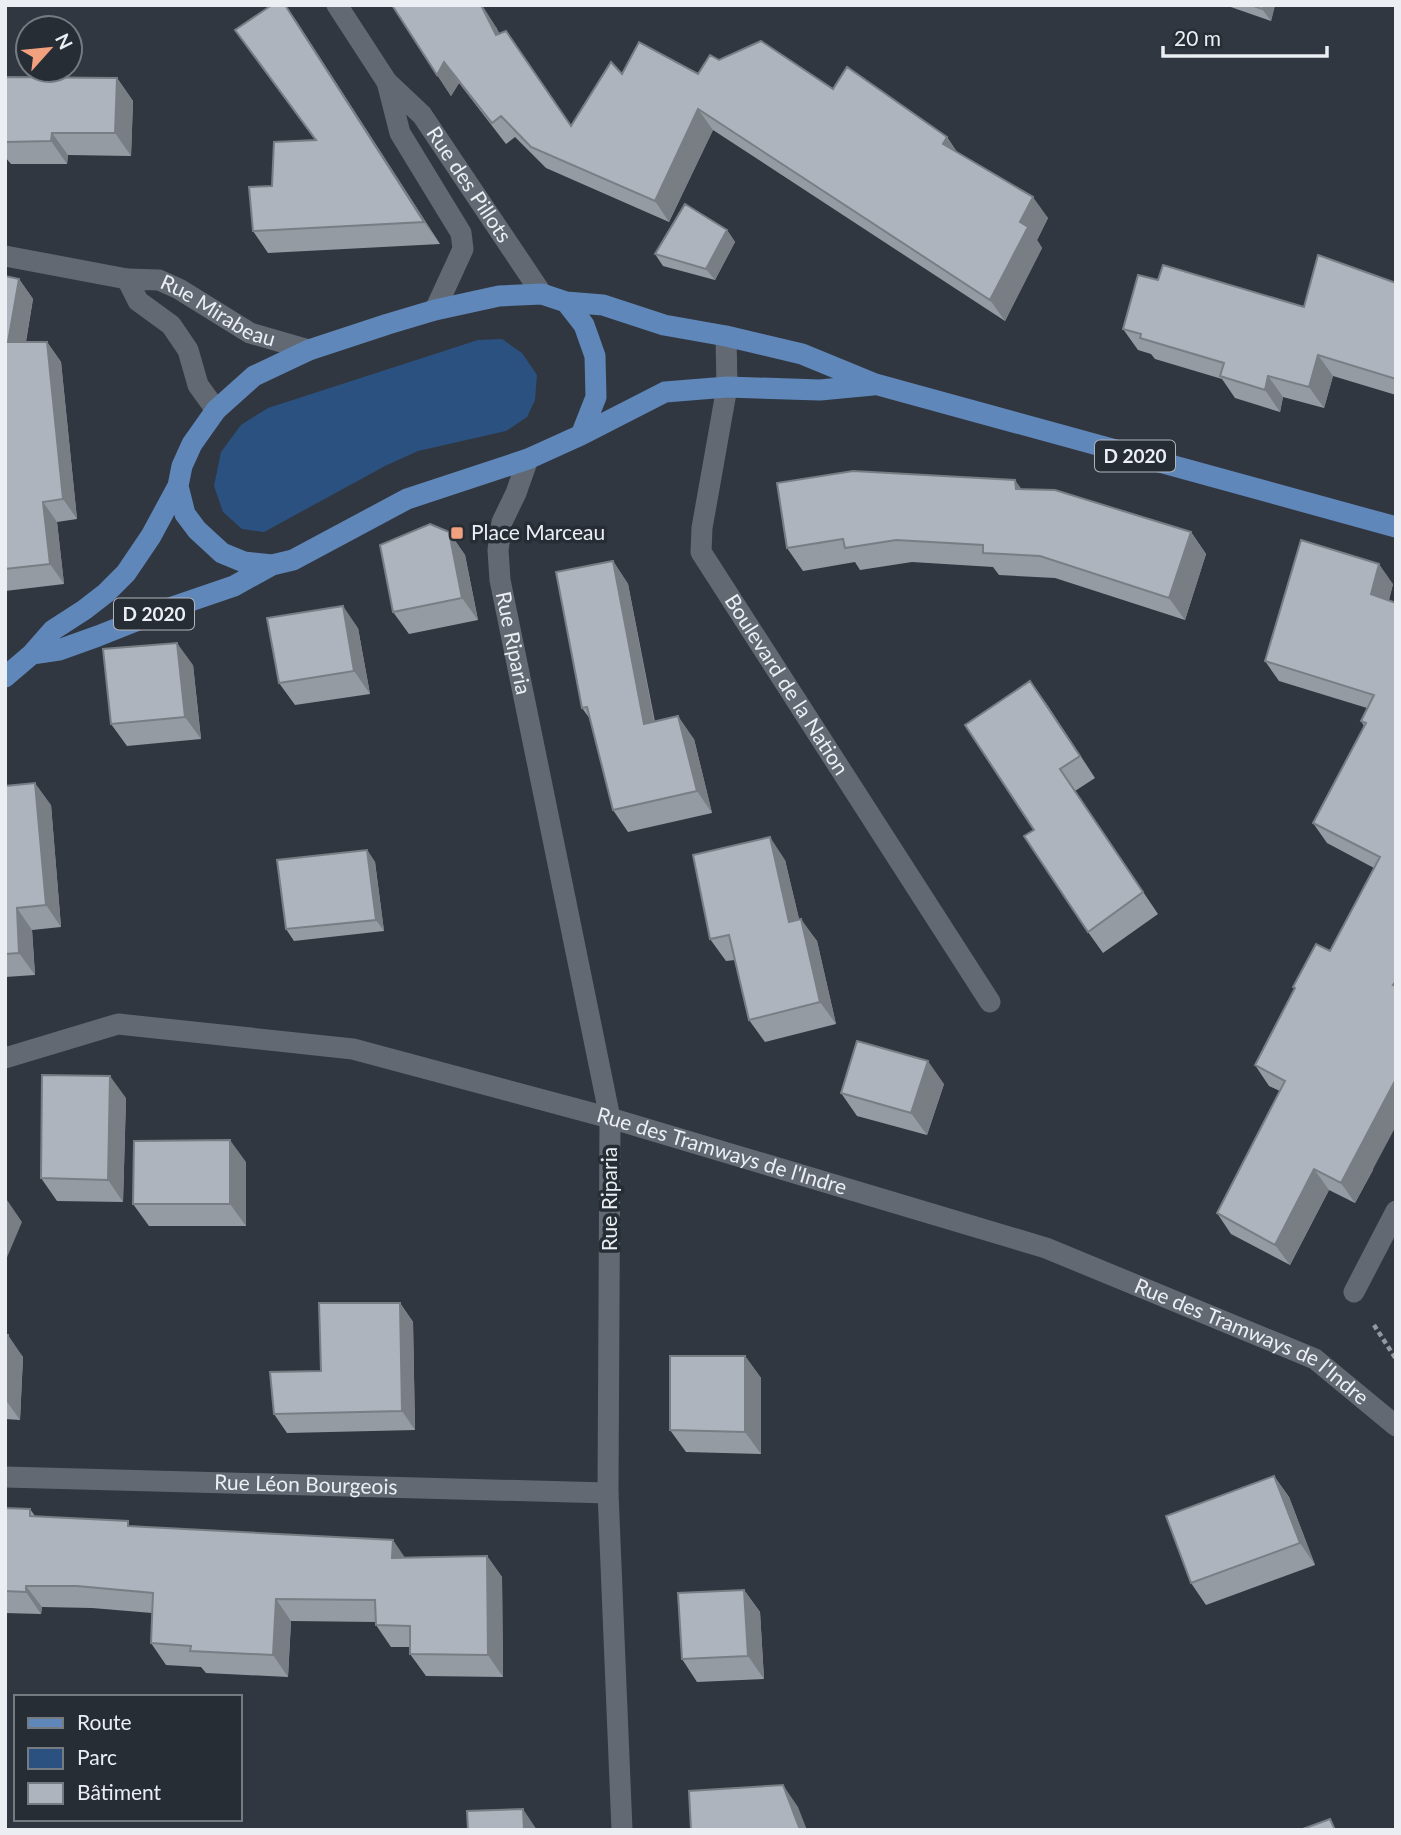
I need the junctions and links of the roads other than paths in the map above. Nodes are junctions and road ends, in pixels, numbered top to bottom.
1 (337, 5) edge
2 (387, 82) junction
3 (5, 256) edge
4 (127, 279) junction
5 (542, 293) junction
6 (566, 302) junction
7 (435, 310) junction
8 (726, 336) junction
9 (309, 350) junction
10 (875, 384) junction
11 (727, 387) junction
12 (216, 410) junction
13 (581, 435) junction
14 (528, 460) junction
15 (178, 486) junction
16 (1396, 527) edge
17 (272, 565) junction
18 (32, 654) junction
19 (5, 677) edge
20 (990, 1002) dead end
21 (5, 1058) edge
22 (610, 1118) junction
23 (1396, 1211) edge
24 (1354, 1292) dead end
25 (1396, 1426) edge
26 (5, 1477) edge
27 (608, 1493) junction
28 (622, 1830) edge

1 - 2 street, Rue des Pillots
2 - 5 street, Rue des Pillots
2 - 7 street, Rue des Pillots
3 - 4 street, Rue Mirabeau
4 - 9 street, Rue Mirabeau
4 - 12 street, Rue Mirabeau
5 - 6 main road
5 - 7 main road
6 - 8 main road, D 2020
6 - 13 main road
7 - 9 main road
8 - 10 main road, D 2020
8 - 11 street, Boulevard de la Nation
9 - 12 main road
10 - 11 main road, D 2020
10 - 16 main road, D 2020
11 - 13 main road, D 2020
11 - 20 street, Boulevard de la Nation
12 - 15 main road
13 - 14 main road
14 - 17 main road
14 - 22 street, Rue Riparia
15 - 17 main road
15 - 18 main road, D 2020
17 - 18 main road, D 2020
18 - 19 main road, D 2020
21 - 22 street, Rue des Tramways de l'Indre
22 - 25 street, Rue des Tramways de l'Indre
22 - 27 street, Rue Riparia
23 - 24 street
26 - 27 street, Rue Léon Bourgeois
27 - 28 street, Rue Riparia

